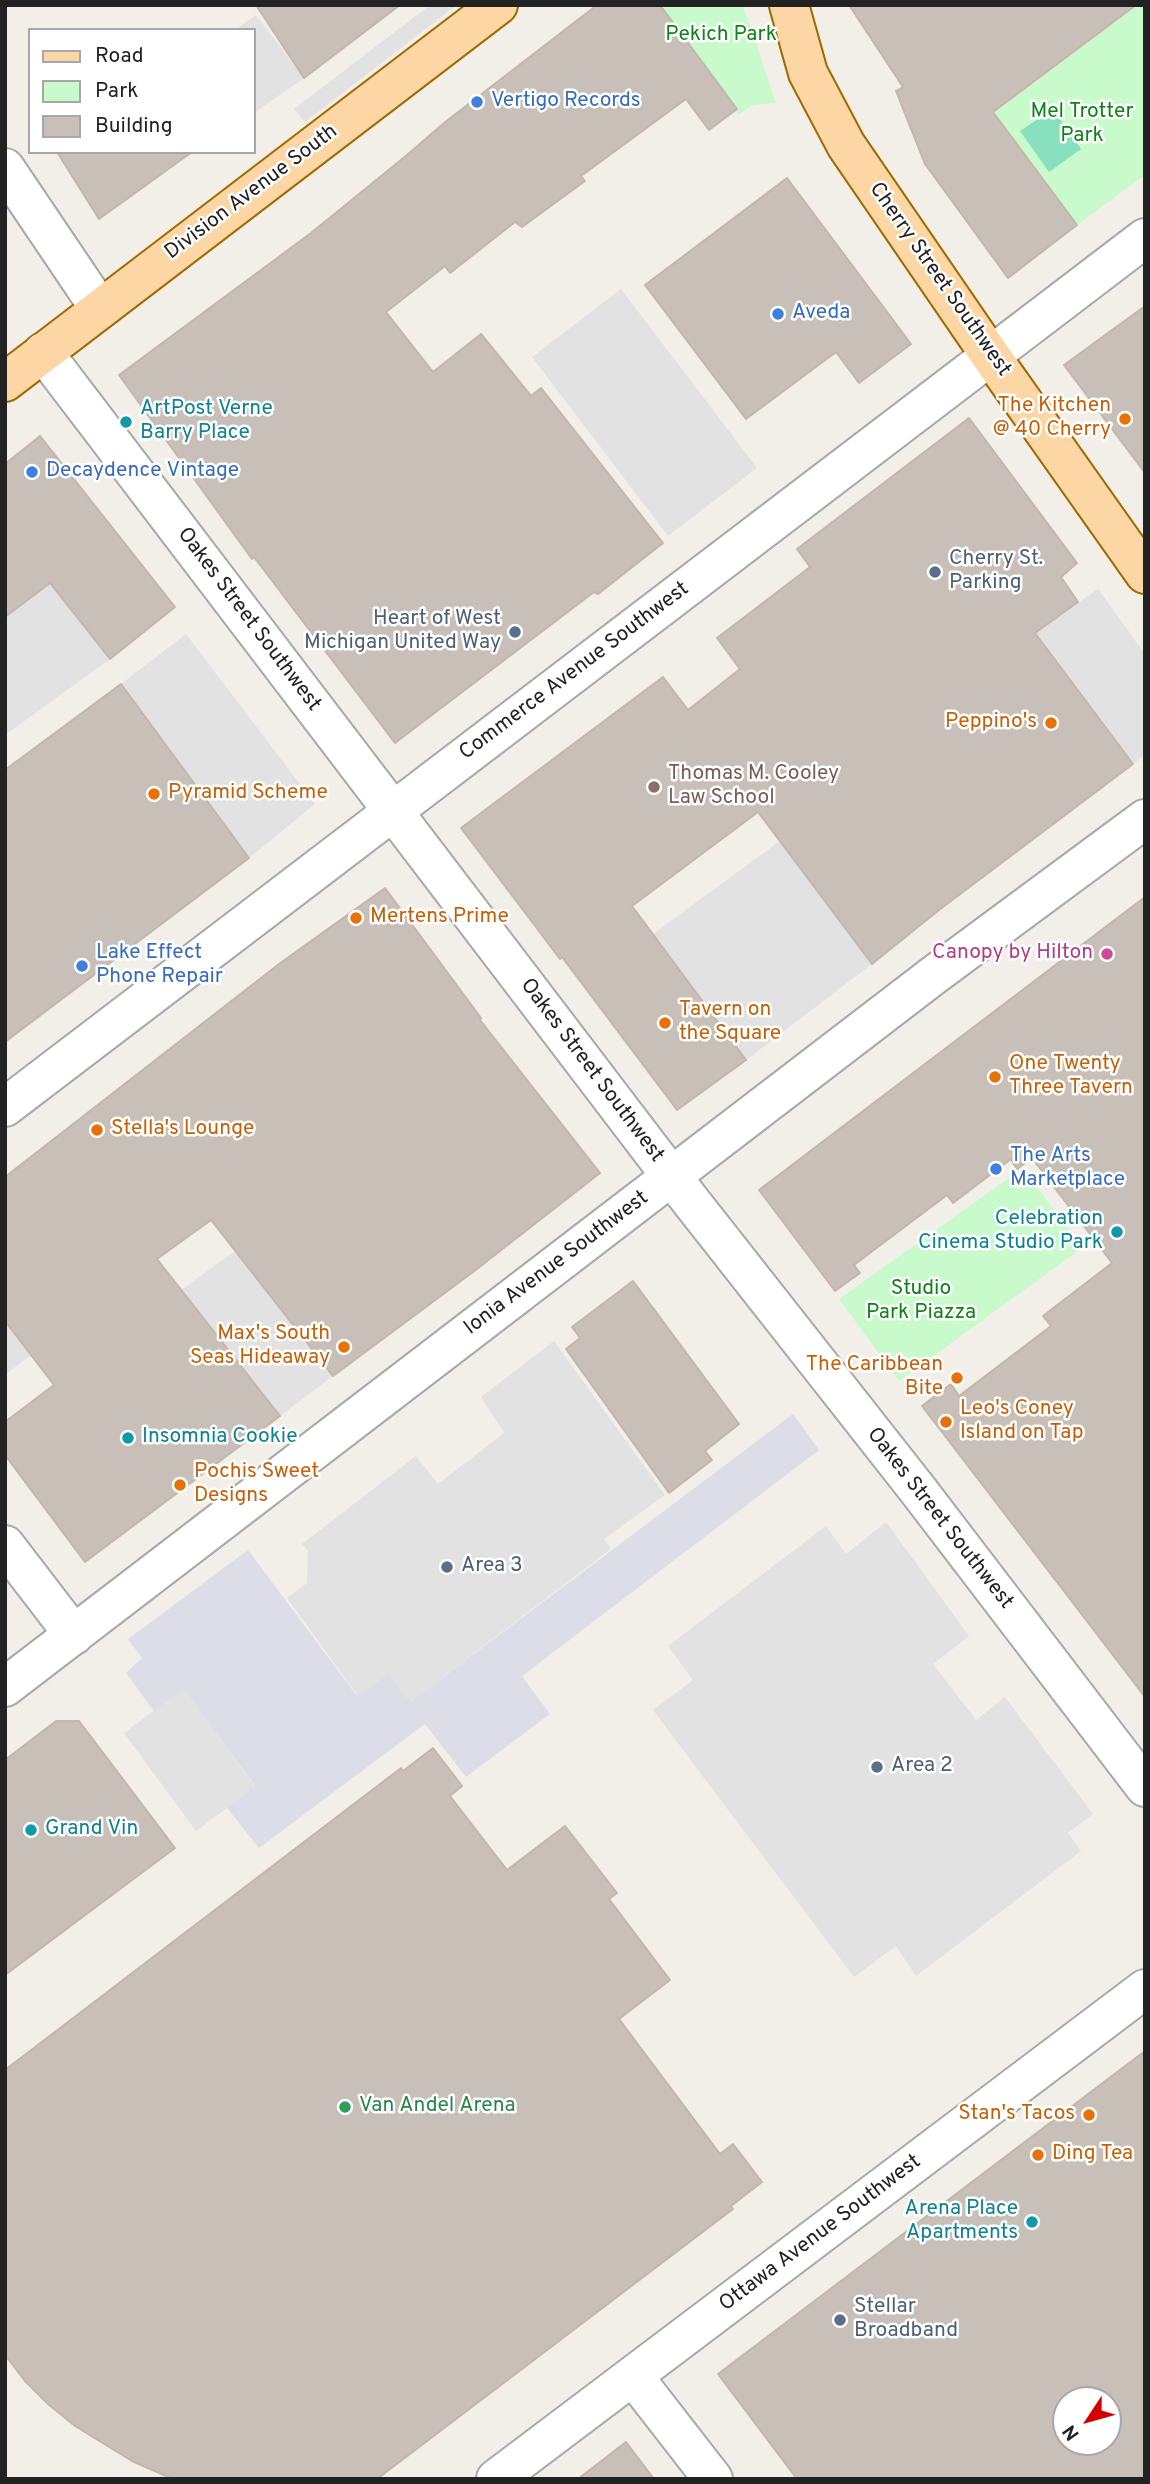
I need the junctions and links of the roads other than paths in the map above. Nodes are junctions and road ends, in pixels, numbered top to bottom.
1 (498, 5) edge
2 (789, 5) edge
3 (5, 168) edge
4 (1145, 238) edge
5 (100, 309) junction
6 (43, 352) junction
7 (990, 355) junction
8 (5, 382) edge
9 (1145, 574) edge
10 (393, 811) junction
11 (1145, 819) edge
12 (5, 1107) edge
13 (671, 1176) junction
14 (5, 1545) edge
15 (74, 1635) junction
16 (5, 1687) edge
17 (1145, 1787) edge
18 (1145, 1989) edge
19 (632, 2376) junction
20 (496, 2479) edge
21 (713, 2479) edge

1 - 5 main road, Division Avenue South
2 - 7 main road, Cherry Street Southwest
3 - 5 street
4 - 7 street, Commerce Avenue Southwest
5 - 6 main road, Division Avenue South
6 - 8 main road, Division Avenue South
6 - 10 street, Oakes Street Southwest
7 - 9 main road, Cherry Street Southwest
7 - 10 street, Commerce Avenue Southwest
10 - 12 street, Commerce Avenue Southwest
10 - 13 street, Oakes Street Southwest
11 - 13 street, Ionia Avenue Southwest
13 - 15 street, Ionia Avenue Southwest
13 - 17 street, Oakes Street Southwest
14 - 15 street
15 - 16 street, Ionia Avenue Southwest
18 - 19 street, Ottawa Avenue Southwest
19 - 20 street, Ottawa Avenue Southwest
19 - 21 street

